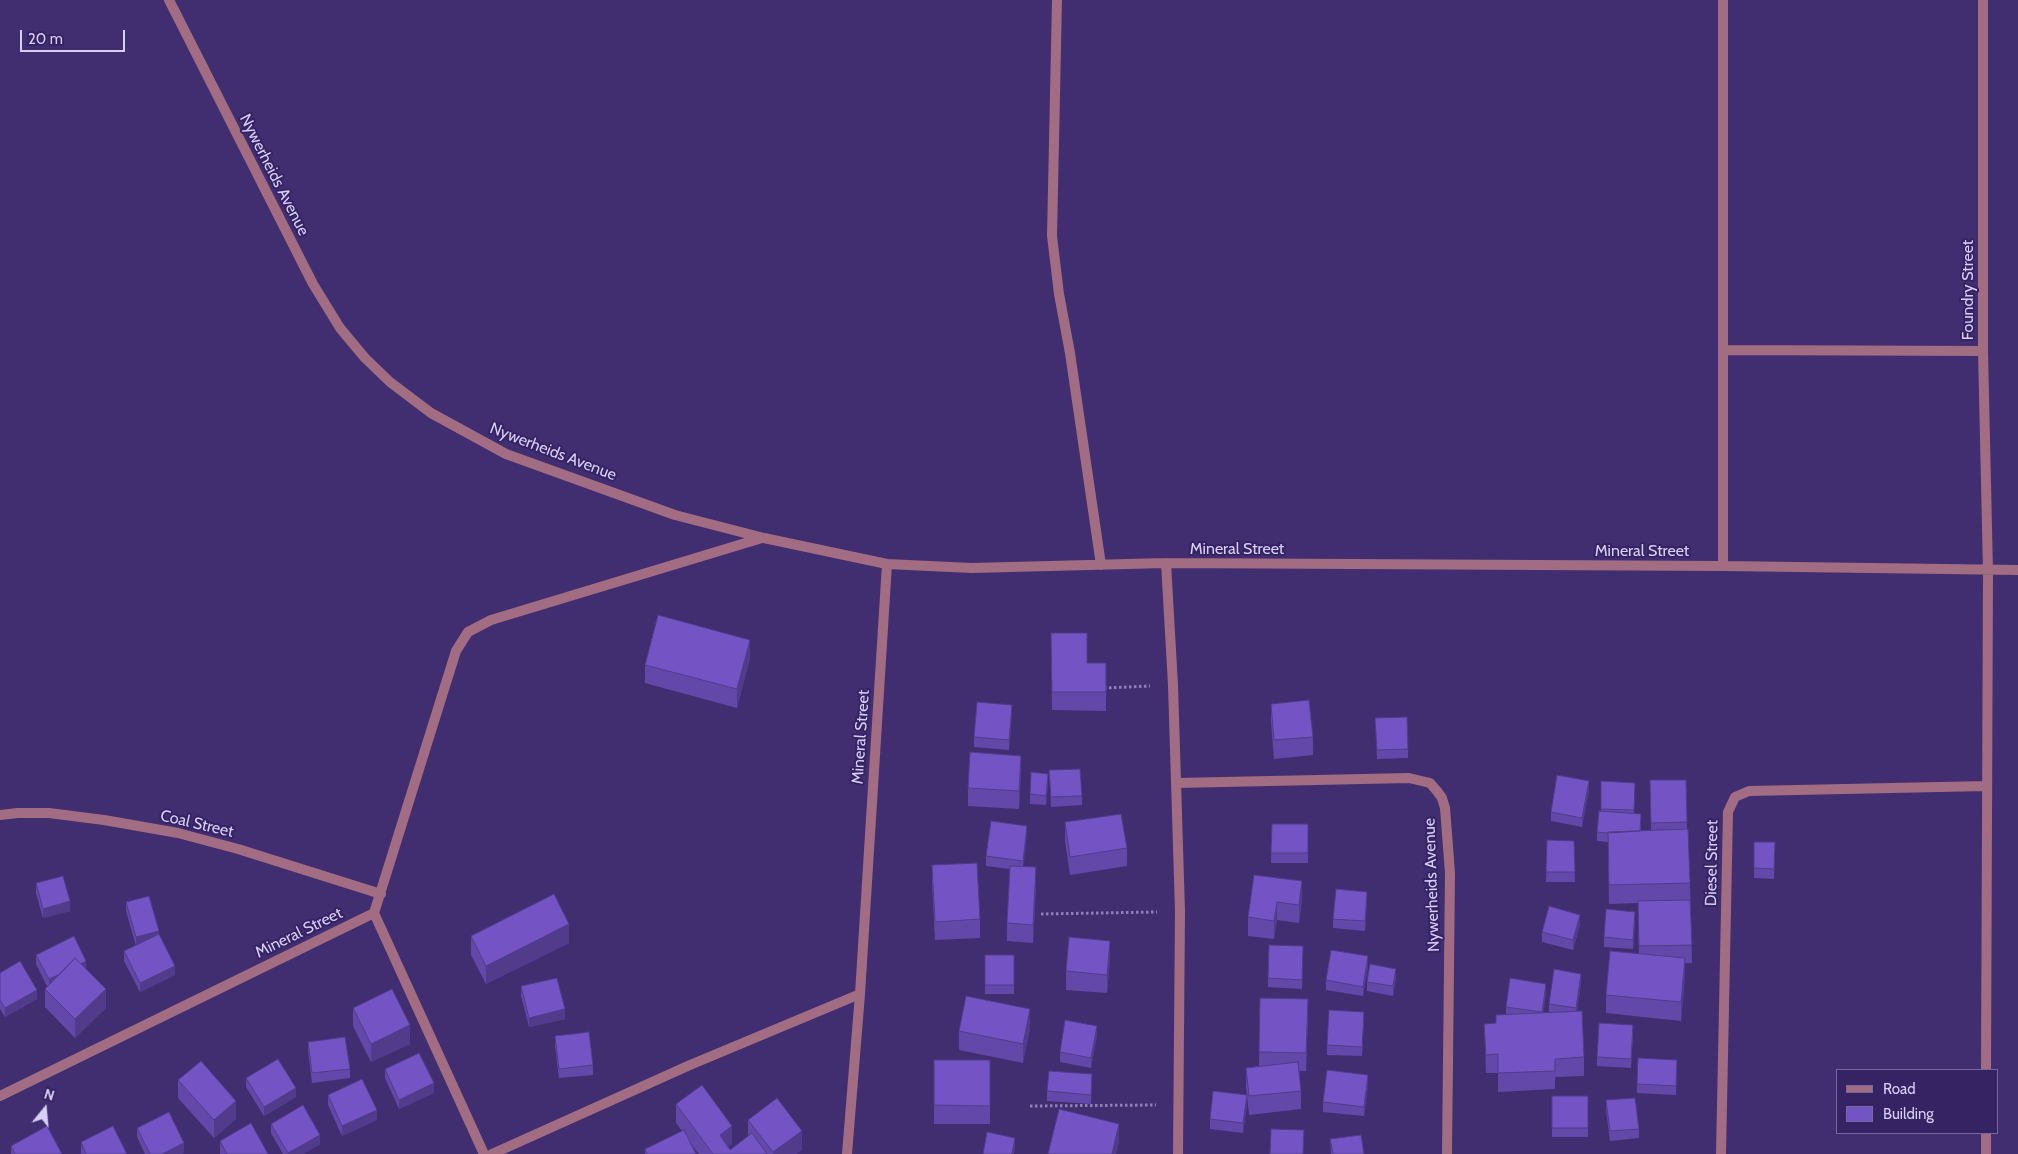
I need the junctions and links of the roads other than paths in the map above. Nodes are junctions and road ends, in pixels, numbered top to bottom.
1 (169, 0) edge
2 (1057, 0) edge
3 (1723, 0) edge
4 (1983, 0) edge
5 (1724, 350) junction
6 (1983, 351) junction
7 (764, 538) junction
8 (1166, 563) junction
9 (887, 564) junction
10 (1101, 565) junction
11 (1723, 566) junction
12 (1988, 570) junction
13 (2018, 570) edge
14 (1177, 783) junction
15 (1987, 786) junction
16 (0, 815) edge
17 (381, 894) junction
18 (374, 913) junction
19 (860, 994) junction
20 (1986, 1069) edge
21 (0, 1096) edge
22 (1986, 1134) edge
23 (484, 1154) edge
24 (492, 1154) edge
25 (847, 1154) edge
26 (1178, 1154) edge
27 (1447, 1154) edge
28 (1720, 1154) edge
29 (1986, 1154) edge

1 - 7 street, Nywerheids Avenue
2 - 10 street
3 - 5 street
4 - 6 street, Foundry Street
5 - 6 street, Foundry Street
5 - 11 street
6 - 12 street
7 - 9 street, Nywerheids Avenue
7 - 17 street
8 - 10 street, Mineral Street
8 - 11 street, Mineral Street
8 - 14 street
9 - 10 street, Mineral Street
9 - 19 street, Mineral Street
11 - 12 street, Mineral Street
12 - 13 street, Mineral Street
12 - 15 street
14 - 26 street
14 - 27 street, Nywerheids Avenue
15 - 20 street
15 - 28 street, Diesel Street
16 - 17 street, Coal Street
17 - 18 street
18 - 21 street, Mineral Street
18 - 23 street
19 - 24 street
19 - 25 street, Mineral Street
22 - 29 street

